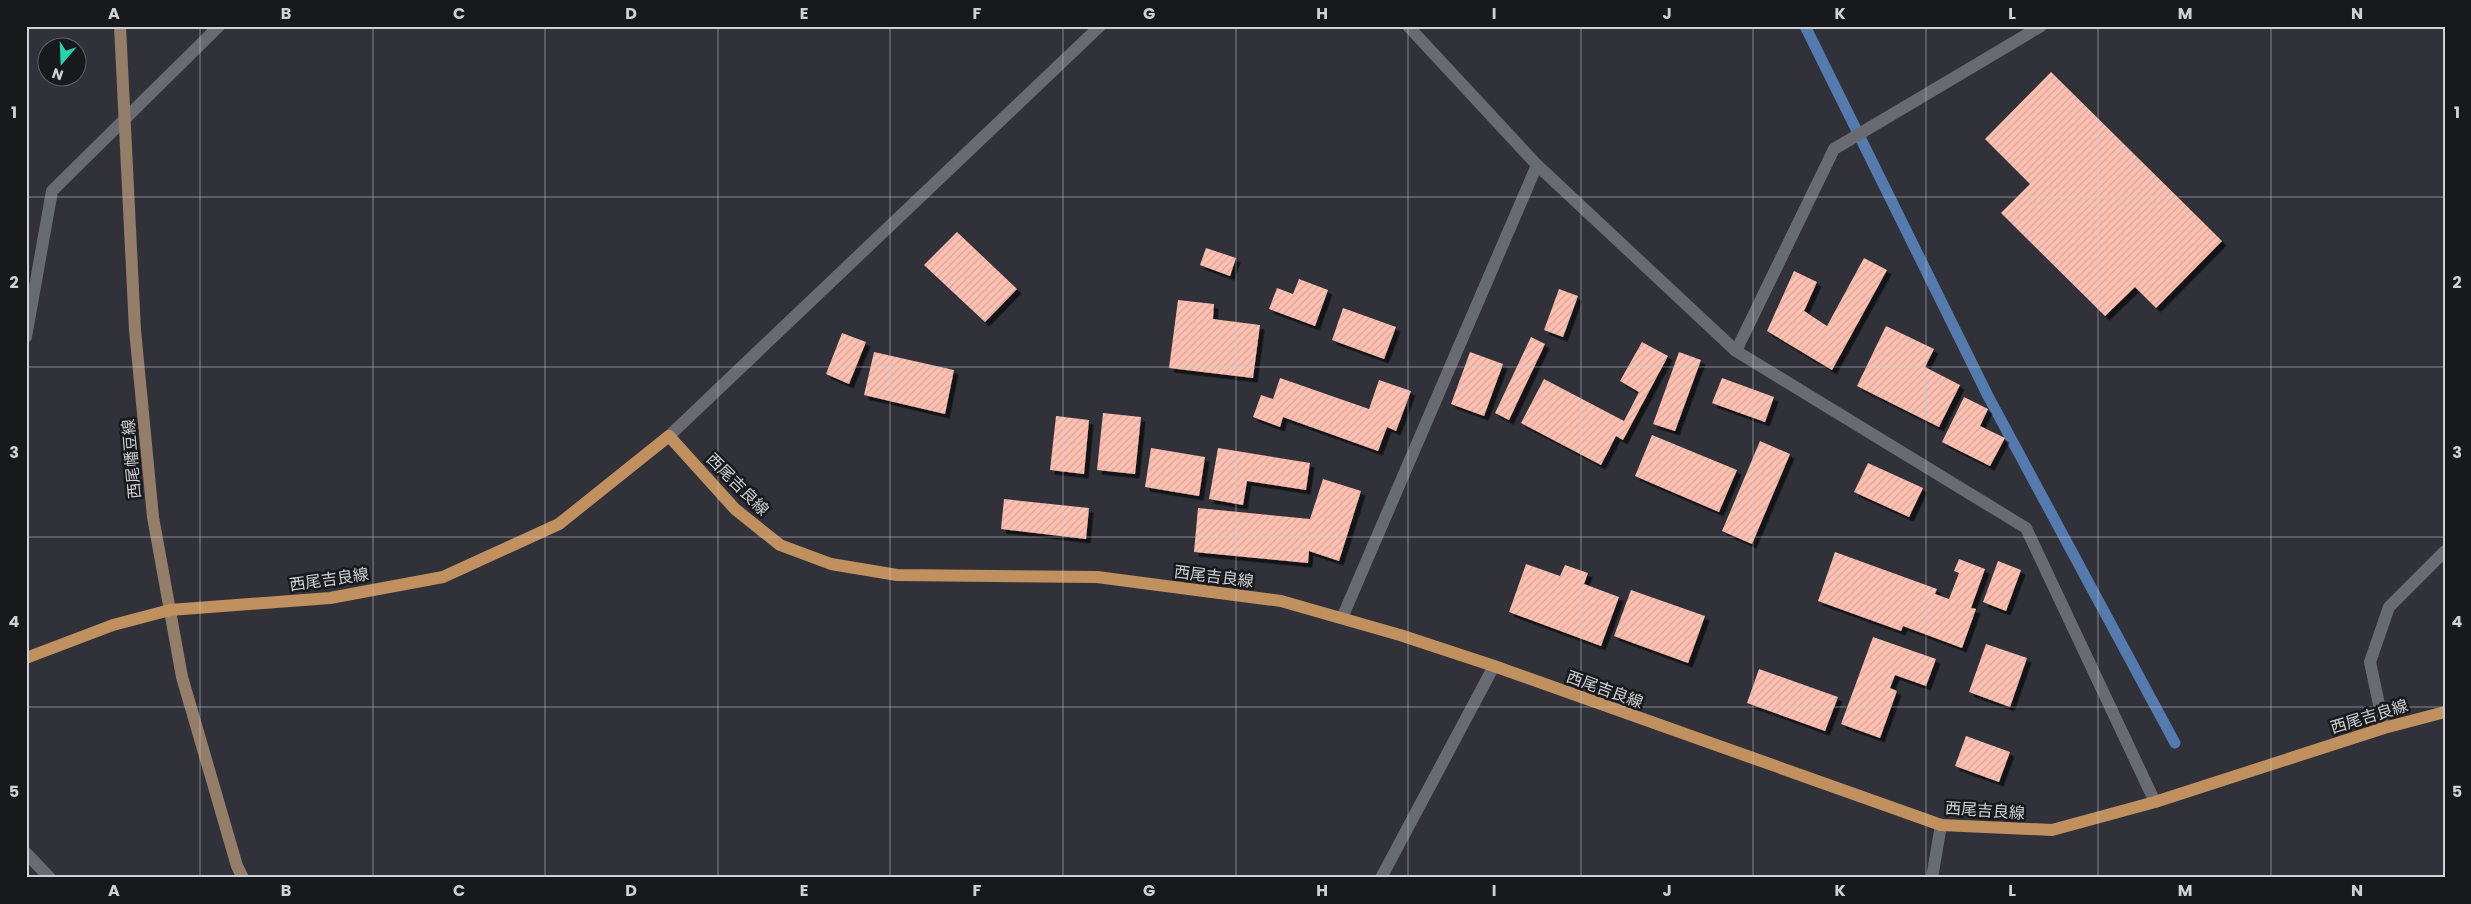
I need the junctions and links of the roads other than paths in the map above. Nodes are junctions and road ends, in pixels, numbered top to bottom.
1 (120, 26) edge
2 (219, 26) edge
3 (1100, 26) edge
4 (1408, 26) edge
5 (2041, 26) edge
6 (124, 120) junction
7 (1537, 165) junction
8 (26, 337) edge
9 (1736, 351) junction
10 (669, 436) junction
11 (2445, 551) edge
12 (170, 610) junction
13 (1342, 618) junction
14 (26, 658) edge
15 (1494, 666) junction
16 (2445, 712) edge
17 (2384, 728) junction
18 (2155, 802) junction
19 (1941, 825) junction
20 (26, 853) edge
21 (50, 878) edge
22 (243, 878) edge
23 (1381, 878) edge
24 (1932, 878) edge

1 - 6 main road, 西尾幡豆線
2 - 6 street
3 - 10 street
4 - 7 street
5 - 9 street
6 - 8 street
6 - 12 main road, 西尾幡豆線
7 - 9 street
7 - 13 street
9 - 18 street
10 - 12 main road, 西尾吉良線
10 - 13 main road, 西尾吉良線
11 - 17 street
12 - 14 main road, 西尾吉良線
12 - 22 main road, 西尾幡豆線
13 - 15 main road, 西尾吉良線
15 - 19 main road, 西尾吉良線
15 - 23 street
16 - 17 main road, 西尾吉良線
17 - 18 main road, 西尾吉良線
18 - 19 main road, 西尾吉良線
19 - 24 street
20 - 21 street

